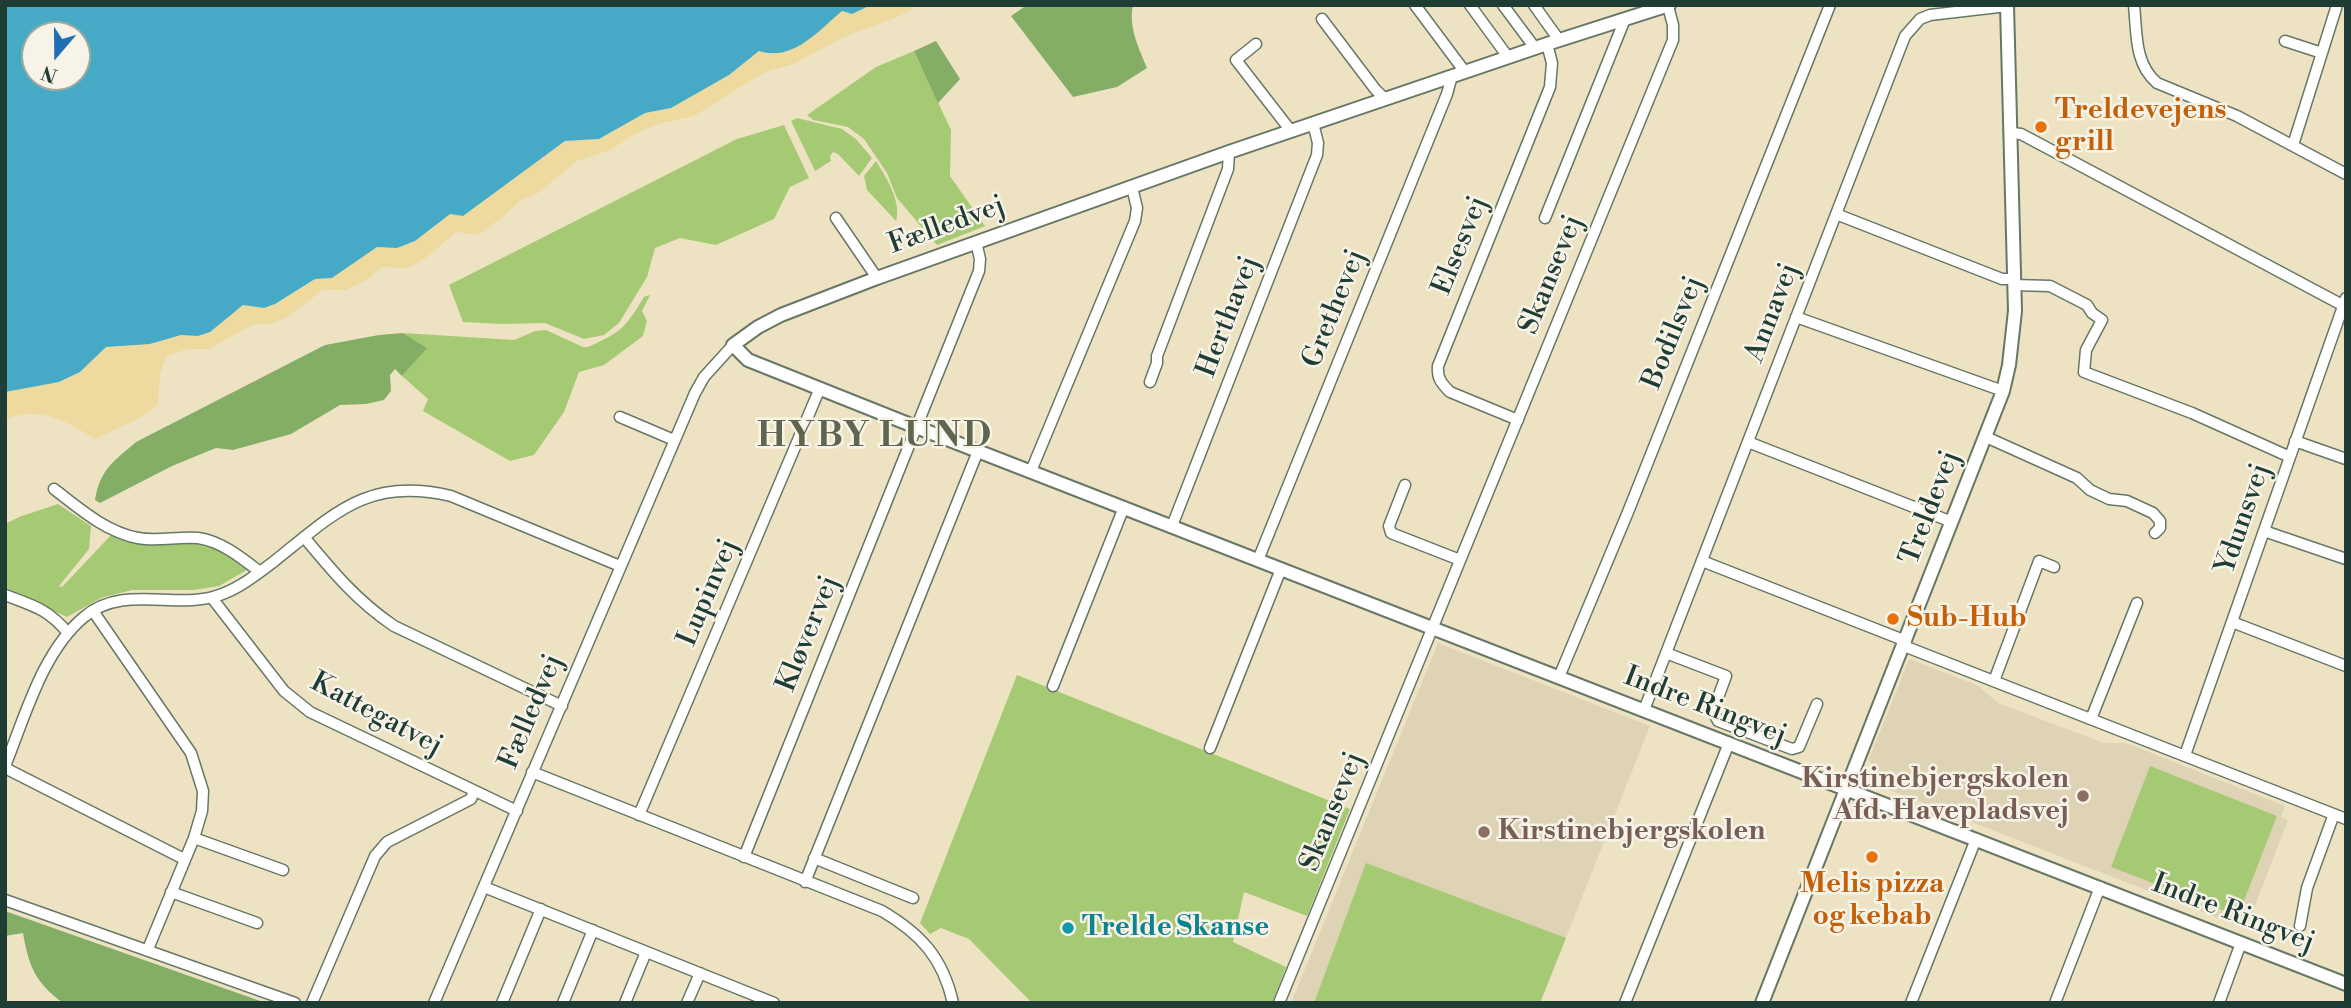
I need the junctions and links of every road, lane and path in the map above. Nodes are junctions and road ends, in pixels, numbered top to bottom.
1 (1415, 5) edge
2 (1470, 5) edge
3 (1503, 5) edge
4 (1534, 5) edge
5 (1668, 5) edge
6 (1830, 5) edge
7 (2134, 5) edge
8 (2337, 5) edge
9 (2007, 6) edge
10 (1653, 8) edge
11 (1322, 19) dead end
12 (1625, 19) junction
13 (2285, 41) dead end
14 (1256, 44) dead end
15 (1547, 44) junction
16 (2322, 53) junction
17 (1508, 57) junction
18 (1465, 72) junction
19 (1451, 76) junction
20 (1385, 99) junction
21 (1314, 124) junction
22 (1291, 131) junction
23 (2012, 134) junction
24 (2293, 145) junction
25 (1229, 152) junction
26 (2346, 174) edge
27 (1132, 187) junction
28 (1836, 214) junction
29 (836, 218) dead end
30 (1545, 218) dead end
31 (976, 242) junction
32 (877, 278) junction
33 (2014, 282) junction
34 (2345, 304) edge
35 (1796, 317) junction
36 (733, 345) junction
37 (1150, 382) dead end
38 (820, 388) junction
39 (2003, 391) junction
40 (620, 417) dead end
41 (1518, 420) junction
42 (916, 427) junction
43 (1986, 437) junction
44 (674, 440) junction
45 (2295, 441) junction
46 (1748, 442) junction
47 (978, 451) junction
48 (2290, 457) junction
49 (2346, 459) edge
50 (1031, 471) junction
51 (1405, 485) dead end
52 (54, 489) dead end
53 (1124, 507) junction
54 (1952, 522) junction
55 (1172, 526) junction
56 (2264, 531) junction
57 (2155, 533) dead end
58 (304, 537) junction
59 (2346, 559) edge
60 (1258, 560) junction
61 (1460, 560) junction
62 (1702, 561) junction
63 (620, 566) junction
64 (2054, 567) dead end
65 (1281, 569) junction
66 (260, 572) junction
67 (5, 595) edge
68 (212, 598) junction
69 (2137, 603) dead end
70 (93, 611) junction
71 (2232, 622) junction
72 (1433, 628) junction
73 (68, 633) junction
74 (1905, 643) junction
75 (1666, 653) junction
76 (2346, 666) edge
77 (1559, 677) junction
78 (1994, 681) junction
79 (1053, 686) dead end
80 (1817, 704) dead end
81 (562, 706) junction
82 (1644, 710) junction
83 (2091, 719) junction
84 (1728, 743) junction
85 (1210, 748) dead end
86 (2185, 755) junction
87 (5, 767) edge
88 (532, 772) junction
89 (1847, 788) junction
90 (474, 791) junction
91 (517, 811) junction
92 (2334, 814) junction
93 (639, 815) junction
94 (2346, 819) edge
95 (194, 838) junction
96 (1976, 839) junction
97 (744, 857) junction
98 (814, 858) junction
99 (184, 859) junction
100 (283, 870) dead end
101 (805, 882) junction
102 (484, 887) junction
103 (2100, 887) junction
104 (171, 892) junction
105 (913, 898) dead end
106 (5, 900) edge
107 (541, 909) junction
108 (257, 923) dead end
109 (2300, 926) dead end
110 (593, 930) junction
111 (2241, 943) junction
112 (148, 949) junction
113 (646, 952) junction
114 (700, 973) junction
115 (2346, 984) edge
116 (750, 998) edge
117 (295, 1003) edge
118 (312, 1003) edge
119 (434, 1003) edge
120 (502, 1003) edge
121 (564, 1003) edge
122 (625, 1003) edge
123 (687, 1003) edge
124 (774, 1003) edge
125 (953, 1003) edge
126 (1279, 1003) edge
127 (1625, 1003) edge
128 (1762, 1003) edge
129 (1911, 1003) edge
130 (2055, 1003) edge
131 (2218, 1003) edge

1 - 18 street
2 - 17 street
3 - 15 street
4 - 15 street
5 - 10 street, Fælledvej
5 - 41 street, Skansevej
6 - 77 street, Bodilsvej
7 - 24 street
8 - 16 street
9 - 23 street, Treldevej
9 - 28 street, Annavej
10 - 12 street, Fælledvej
11 - 20 street
12 - 15 street, Fælledvej
12 - 30 street
13 - 16 street
14 - 22 street
15 - 17 street, Fælledvej
15 - 41 street, Elsesvej
16 - 24 street
17 - 18 street, Fælledvej
18 - 19 street, Fælledvej
19 - 20 street, Fælledvej
19 - 60 street, Grethevej
20 - 21 street, Fælledvej
21 - 22 street, Fælledvej
21 - 55 street, Herthavej
22 - 25 street, Fælledvej
23 - 33 street, Treldevej
23 - 34 street
24 - 26 street
25 - 27 street, Fælledvej
25 - 37 street
27 - 31 street, Fælledvej
27 - 50 street
28 - 33 street
28 - 35 street, Annavej
29 - 32 street
31 - 32 street, Fælledvej
31 - 42 street, Kløvervej
32 - 36 street, Fælledvej
33 - 39 street, Treldevej
33 - 48 street
34 - 45 street, Ydunsvej
35 - 39 street
35 - 46 street, Annavej
36 - 38 street, Indre Ringvej
36 - 44 street, Fælledvej
38 - 42 street, Indre Ringvej
38 - 93 street, Lupinvej
39 - 43 street, Treldevej
40 - 44 street
41 - 61 street, Skansevej
42 - 47 street, Indre Ringvej
42 - 97 street, Kløvervej
43 - 54 street, Treldevej
43 - 57 street
44 - 63 street, Fælledvej
45 - 48 street, Ydunsvej
45 - 49 street
46 - 54 street
46 - 62 street, Annavej
47 - 50 street, Indre Ringvej
47 - 98 street
48 - 56 street, Ydunsvej
50 - 53 street, Indre Ringvej
51 - 61 street
52 - 66 street
53 - 55 street, Indre Ringvej
53 - 79 street
54 - 74 street, Treldevej
55 - 60 street, Indre Ringvej
56 - 59 street
56 - 71 street, Ydunsvej
58 - 63 street
58 - 66 street
58 - 81 street
60 - 65 street, Indre Ringvej
61 - 72 street, Skansevej
62 - 74 street
62 - 75 street, Annavej
63 - 81 street, Fælledvej
64 - 78 street
65 - 72 street, Indre Ringvej
65 - 85 street
66 - 68 street
67 - 73 street
68 - 70 street
68 - 90 street, Kattegatvej
69 - 83 street
70 - 73 street
70 - 95 street
71 - 76 street
71 - 86 street, Ydunsvej
72 - 77 street, Indre Ringvej
72 - 126 street, Skansevej
73 - 87 street
74 - 78 street
74 - 89 street, Treldevej
75 - 80 street
75 - 82 street, Annavej
77 - 82 street, Indre Ringvej
78 - 83 street
81 - 88 street, Fælledvej
82 - 84 street, Indre Ringvej
83 - 86 street
84 - 89 street, Indre Ringvej
84 - 127 street
86 - 92 street
87 - 99 street
88 - 91 street, Fælledvej
88 - 93 street
89 - 96 street, Indre Ringvej
89 - 128 street, Treldevej
90 - 91 street, Kattegatvej
90 - 118 street
91 - 102 street, Fælledvej
92 - 94 street
92 - 109 street
93 - 97 street
95 - 99 street
95 - 100 street
96 - 103 street, Indre Ringvej
96 - 129 street
97 - 101 street
98 - 101 street
98 - 105 street
99 - 104 street
101 - 125 street
102 - 107 street
102 - 119 street, Fælledvej
103 - 111 street, Indre Ringvej
103 - 130 street
104 - 108 street
104 - 112 street
106 - 112 street
107 - 110 street
107 - 120 street
110 - 113 street
110 - 121 street
111 - 115 street, Indre Ringvej
111 - 131 street
112 - 117 street
113 - 114 street
113 - 122 street
114 - 116 street
114 - 123 street
116 - 124 street

